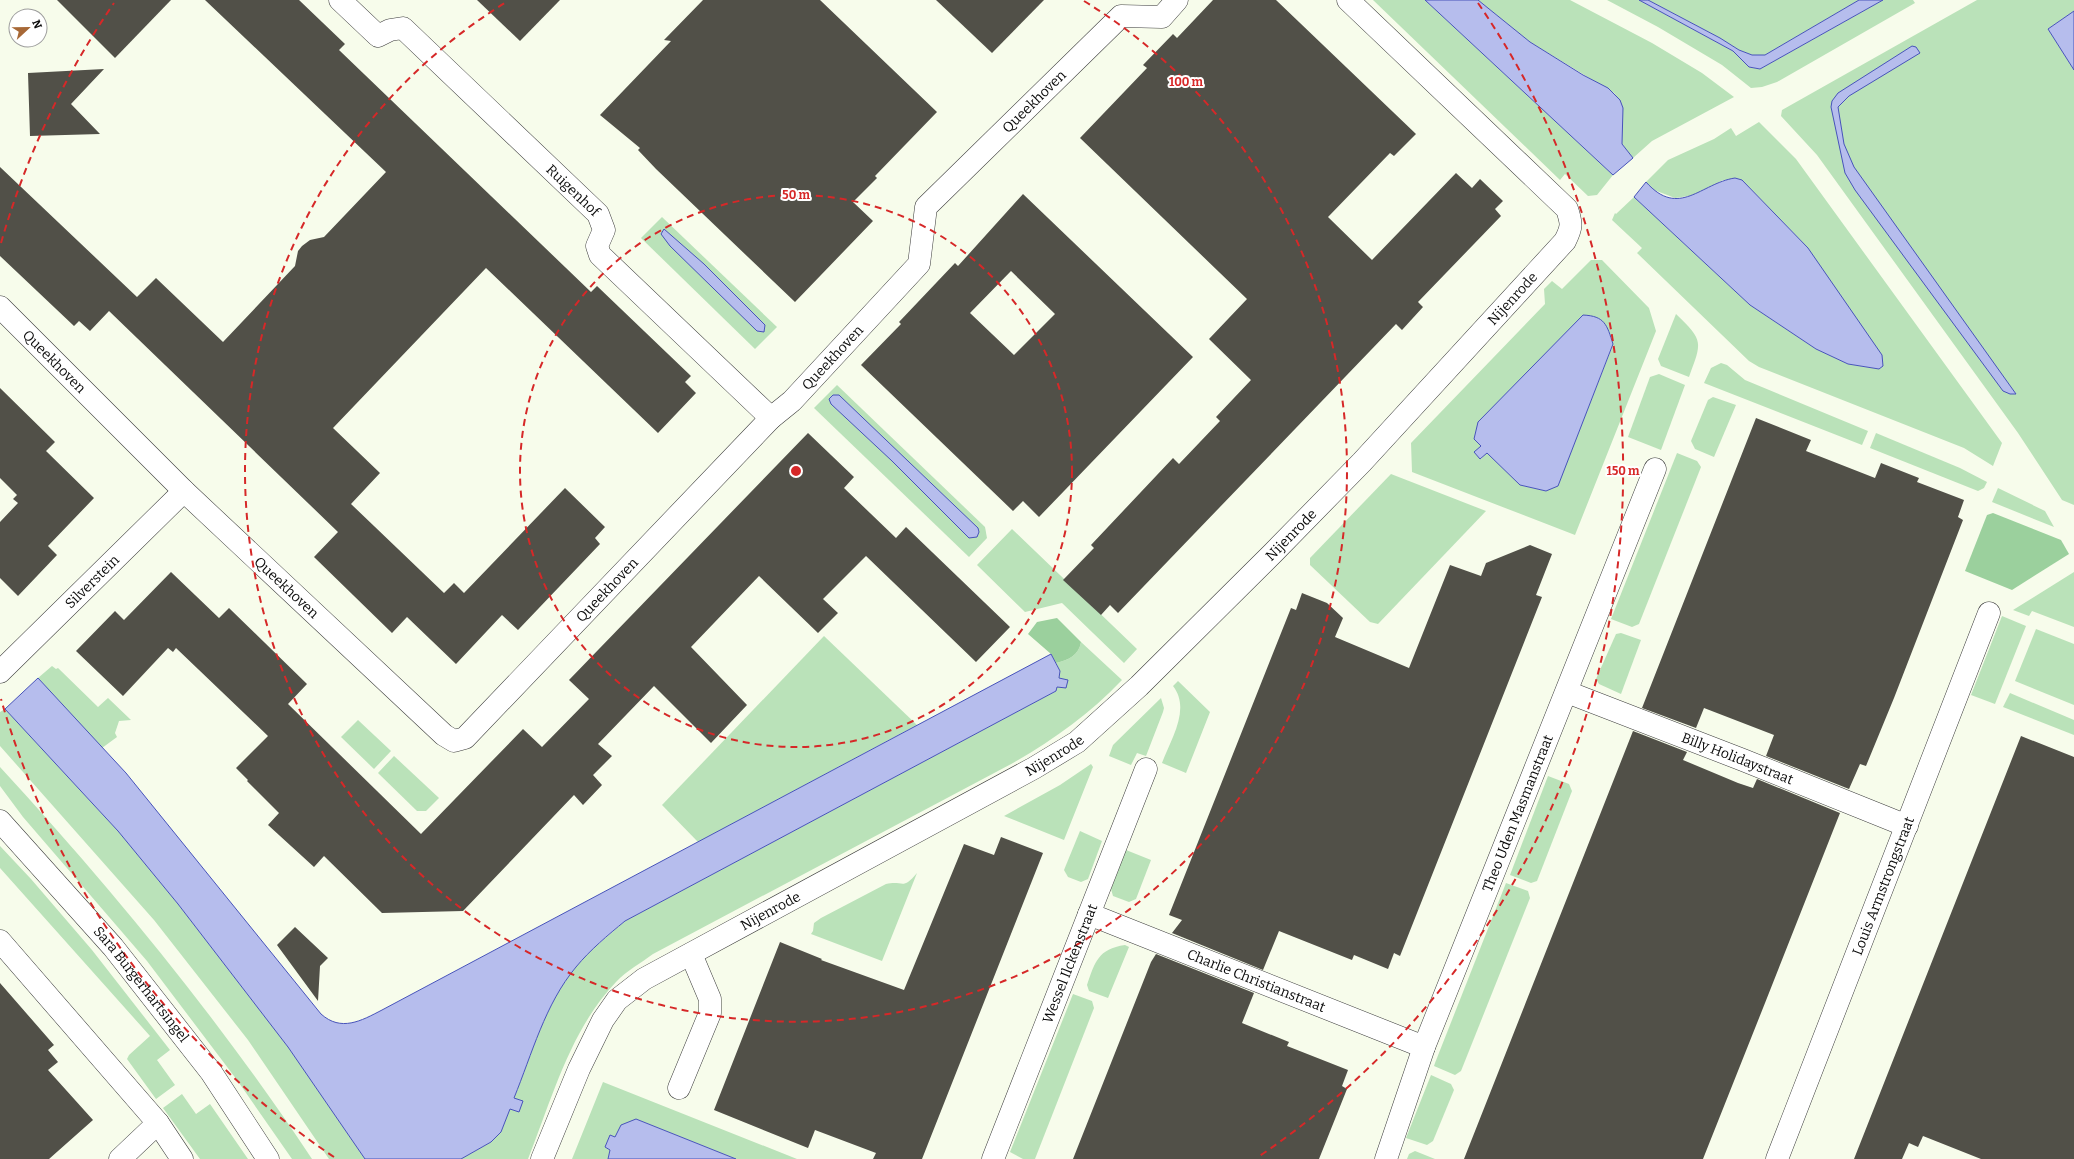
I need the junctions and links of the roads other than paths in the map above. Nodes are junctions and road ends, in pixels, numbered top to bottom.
1 (340, 0) edge
2 (1177, 0) edge
3 (1348, 0) edge
4 (0, 307) edge
5 (771, 418) junction
6 (1655, 470) dead end
7 (184, 491) junction
8 (1989, 613) dead end
9 (0, 672) edge
10 (1568, 692) junction
11 (1146, 769) dead end
12 (0, 820) edge
13 (1906, 826) junction
14 (1089, 914) junction
15 (0, 940) edge
16 (691, 954) junction
17 (1424, 1047) junction
18 (679, 1088) dead end
19 (158, 1123) junction
20 (120, 1159) edge
21 (182, 1159) edge
22 (268, 1159) edge
23 (542, 1159) edge
24 (993, 1159) edge
25 (1386, 1159) edge
26 (1777, 1159) edge

1 - 5 street, Ruigenhof
2 - 5 street, Queekhoven
3 - 16 street, Nijenrode
4 - 7 street, Queekhoven
5 - 7 street, Queekhoven
6 - 10 street, Theo Uden Masmanstraat
7 - 9 street, Silverstein
8 - 13 street, Louis Armstrongstraat
10 - 13 street, Billy Holidaystraat
10 - 17 street, Theo Uden Masmanstraat
11 - 14 street, Wessel Ilckenstraat
12 - 22 street, Sara Burgerhartsingel
13 - 26 street, Louis Armstrongstraat
14 - 17 street, Charlie Christianstraat
14 - 24 street, Wessel Ilckenstraat
15 - 19 street
16 - 18 street
16 - 23 street, Nijenrode
17 - 25 street, Theo Uden Masmanstraat
19 - 20 street
19 - 21 street

